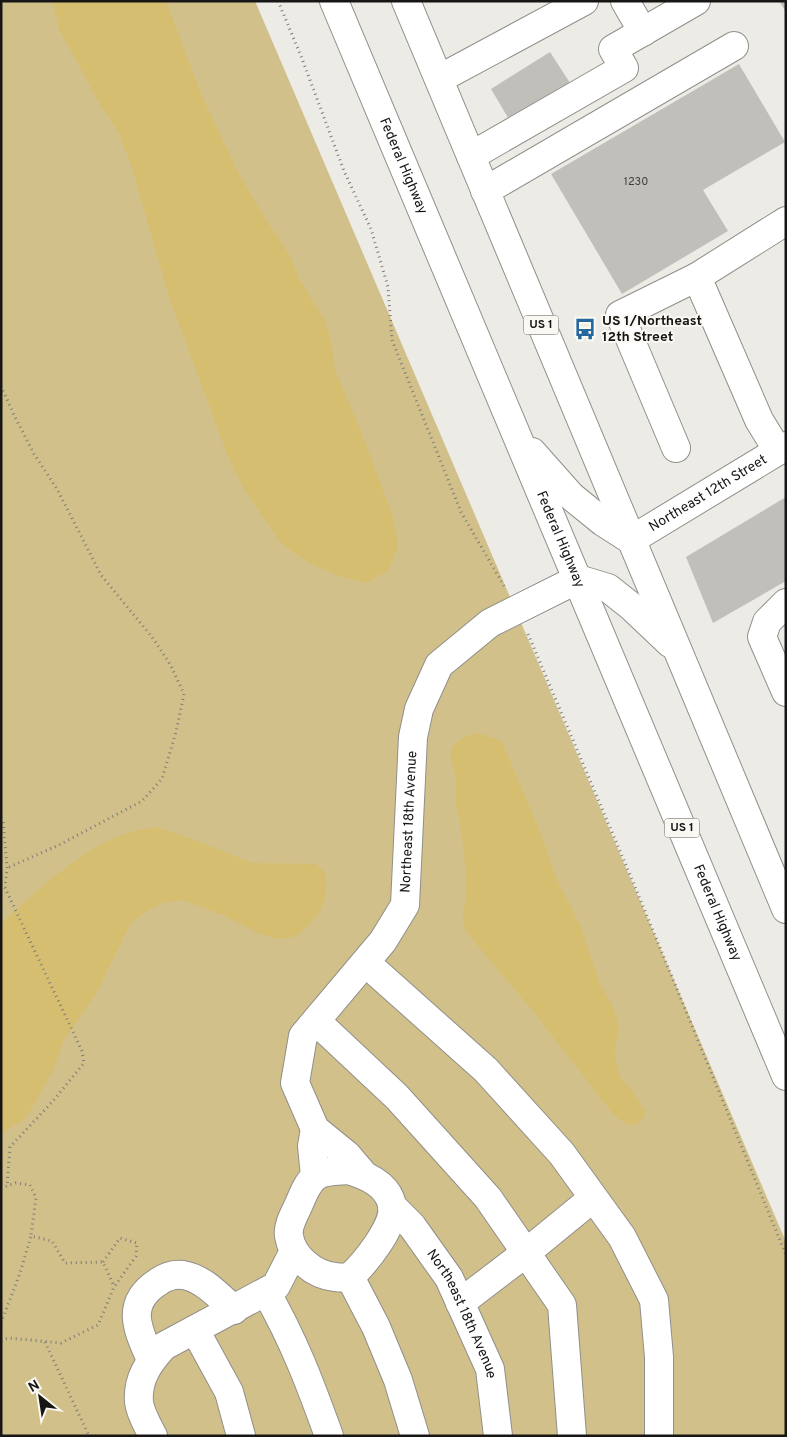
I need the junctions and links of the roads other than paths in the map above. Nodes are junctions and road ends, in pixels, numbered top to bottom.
1 (334, 1) edge
2 (406, 1) edge
3 (584, 1) edge
4 (625, 1) edge
5 (696, 1) edge
6 (643, 32) junction
7 (734, 46) dead end
8 (439, 79) junction
9 (471, 156) junction
10 (485, 191) junction
11 (786, 221) edge
12 (697, 277) junction
13 (518, 436) junction
14 (676, 448) dead end
15 (782, 448) edge
16 (631, 540) junction
17 (578, 579) junction
18 (786, 603) edge
19 (677, 649) junction
20 (786, 692) edge
21 (780, 880) edge
22 (786, 909) edge
23 (366, 962) junction
24 (316, 1021) junction
25 (786, 1076) edge
26 (315, 1129) junction
27 (364, 1175) junction
28 (315, 1176) junction
29 (593, 1198) junction
30 (392, 1206) junction
31 (294, 1251) junction
32 (527, 1252) junction
33 (350, 1277) junction
34 (266, 1292) junction
35 (460, 1303) junction
36 (234, 1310) junction
37 (195, 1330) junction
38 (151, 1360) junction
39 (153, 1436) edge
40 (241, 1436) edge
41 (329, 1436) edge
42 (415, 1436) edge
43 (498, 1436) edge
44 (572, 1436) edge
45 (659, 1436) edge

1 - 13 main road, Federal Highway / US 1
2 - 8 main road, US 1
3 - 8 main road
4 - 6 main road
5 - 6 main road
6 - 9 main road
7 - 10 main road
8 - 9 main road, US 1
9 - 10 main road, US 1
10 - 16 main road, US 1
11 - 12 main road
12 - 14 main road
12 - 15 main road
13 - 16 main road
13 - 17 main road, Federal Highway / US 1
15 - 16 main road, Northeast 12th Street
16 - 19 main road, US 1
17 - 19 main road
17 - 23 main road, Northeast 18th Avenue
17 - 25 main road, Federal Highway / US 1
18 - 20 main road
19 - 21 main road, US 1
21 - 22 main road, US 1
23 - 24 main road, Northeast 18th Avenue
23 - 29 main road
24 - 26 main road, Northeast 18th Avenue
24 - 32 main road
26 - 27 main road, Northeast 18th Avenue
26 - 28 main road
27 - 28 main road
27 - 30 main road
28 - 31 main road
29 - 32 main road
29 - 45 main road
30 - 33 main road
30 - 35 main road, Northeast 18th Avenue
31 - 33 main road
31 - 34 main road
32 - 35 main road
32 - 44 main road
33 - 42 main road
34 - 36 main road
34 - 41 main road
35 - 43 main road, Northeast 18th Avenue
36 - 37 main road
36 - 38 main road
37 - 38 main road
37 - 40 main road
38 - 39 main road

